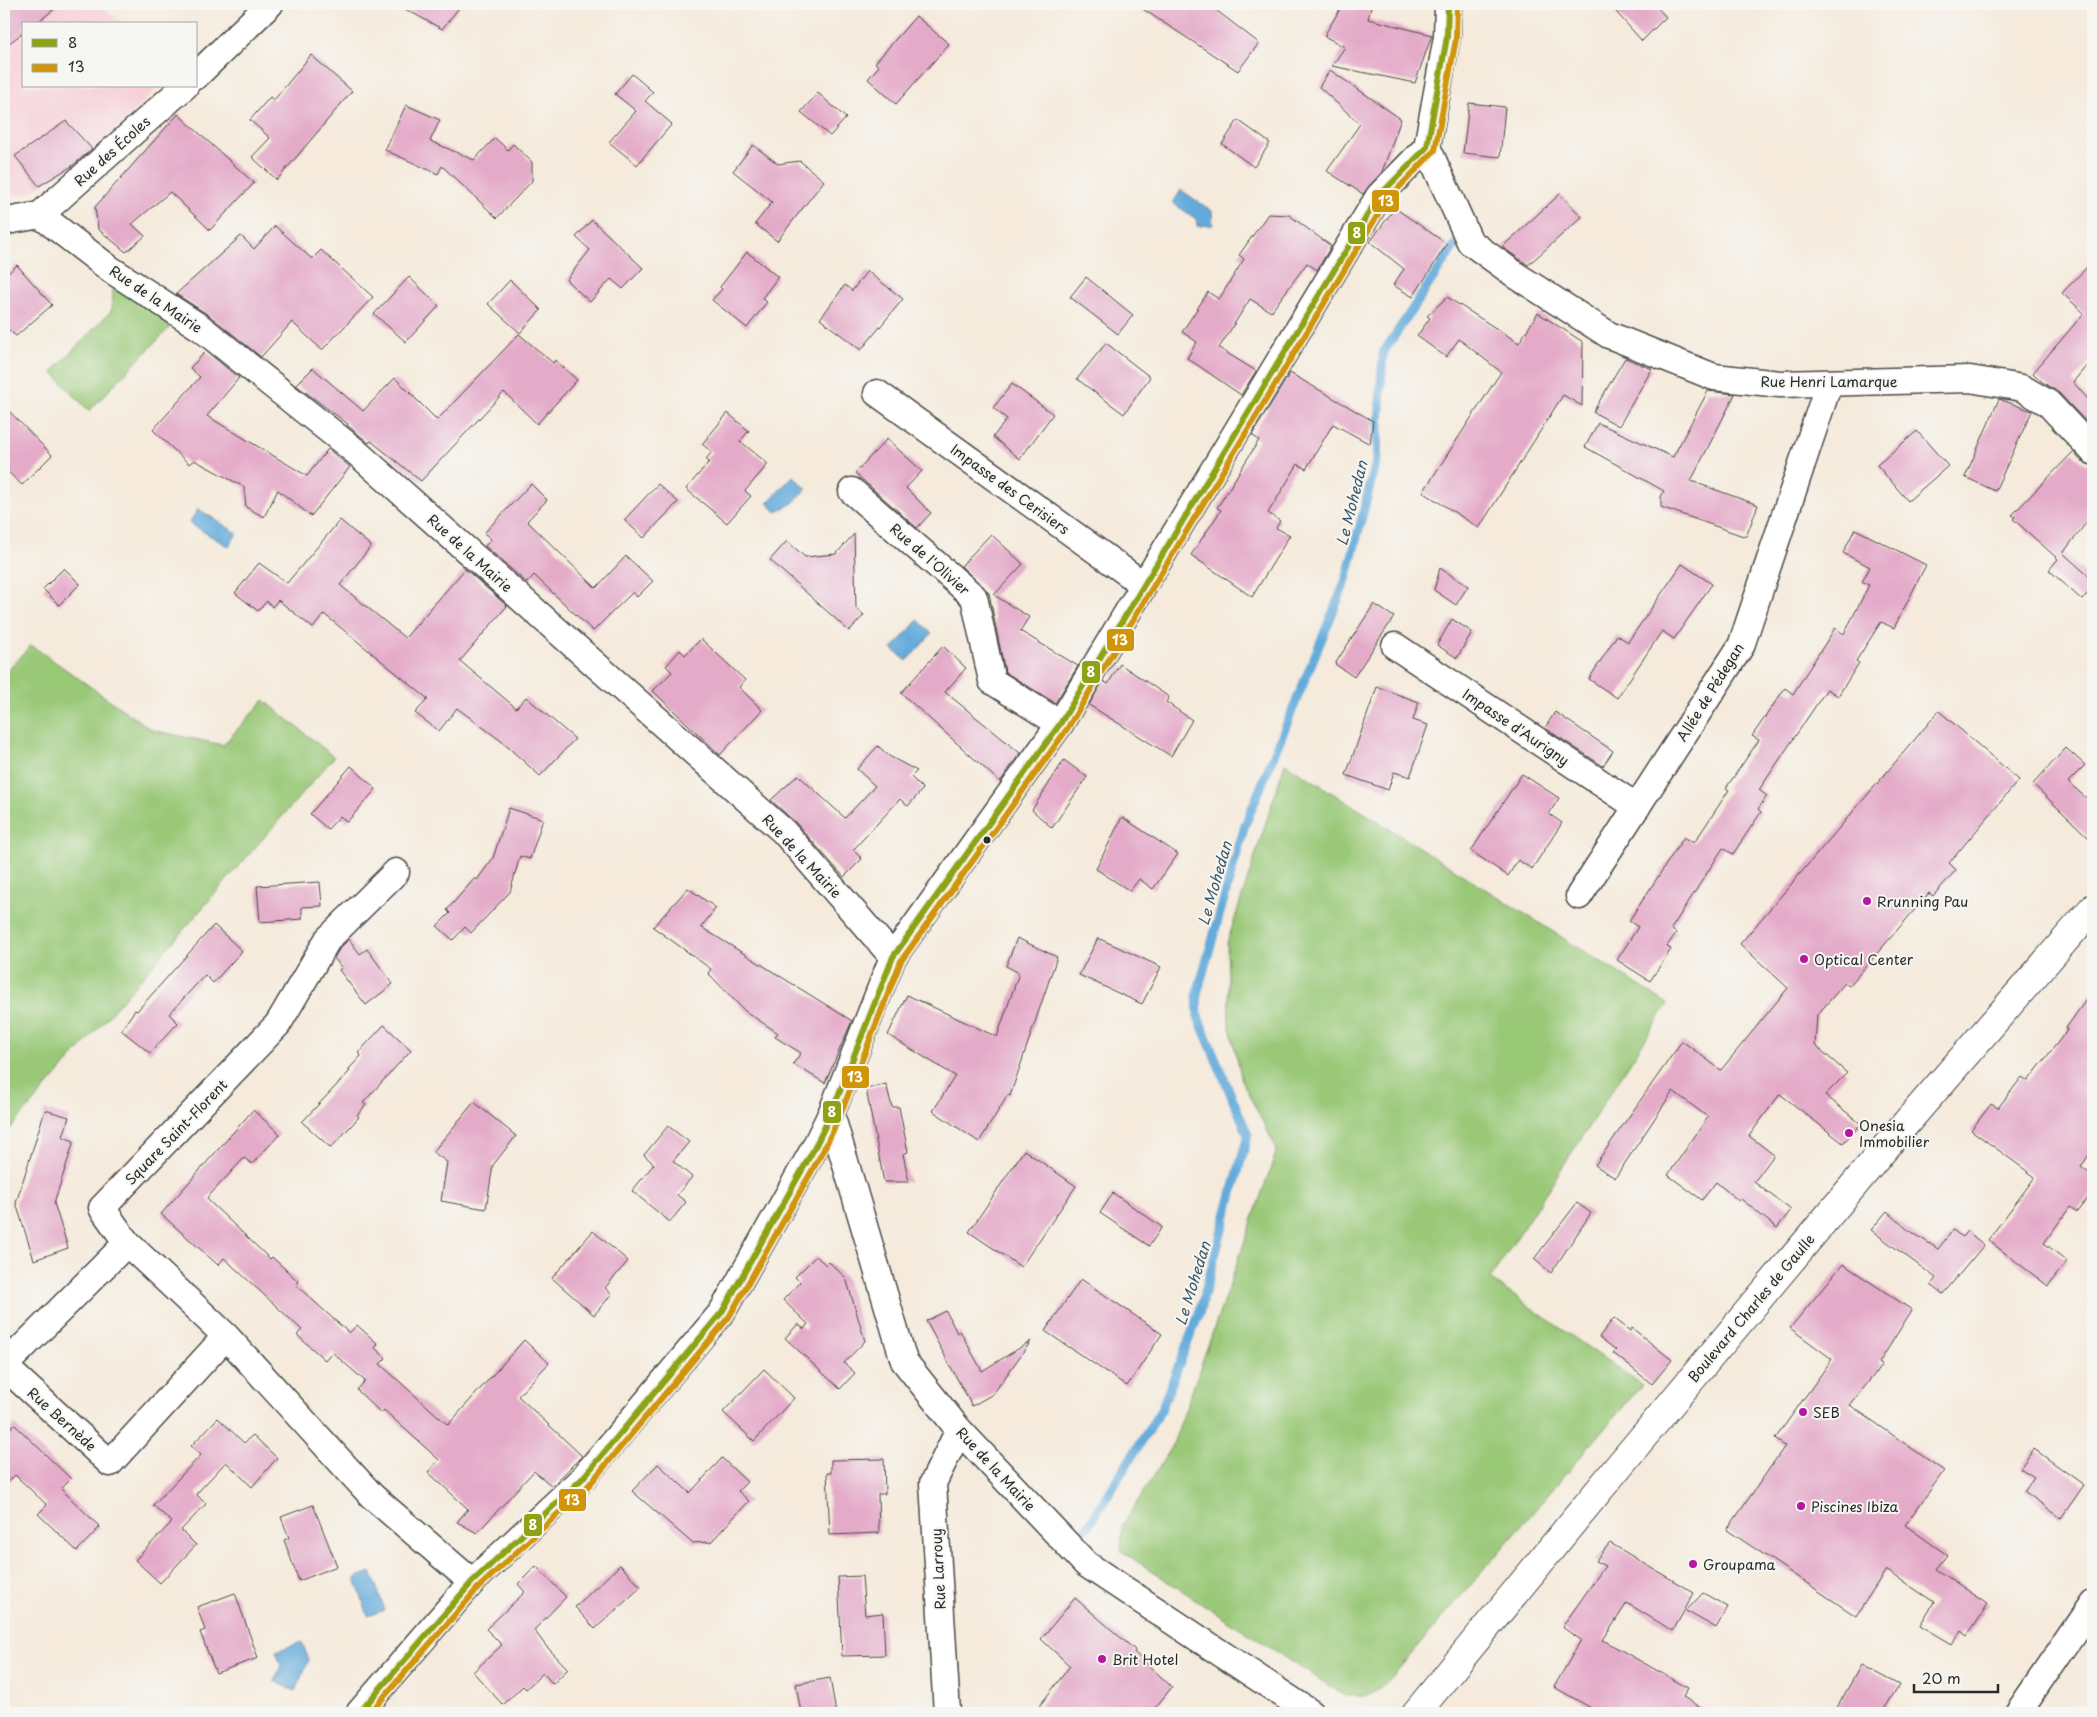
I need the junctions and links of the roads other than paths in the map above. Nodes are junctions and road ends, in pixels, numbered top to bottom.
1 (270, 4) edge
2 (1448, 4) edge
3 (198, 74) edge
4 (183, 88) edge
5 (1427, 148) junction
6 (40, 215) junction
7 (5, 221) edge
8 (1829, 383) junction
9 (877, 393) dead end
10 (2093, 451) edge
11 (852, 491) dead end
12 (1144, 585) junction
13 (1395, 646) dead end
14 (1060, 724) junction
15 (1637, 807) junction
16 (396, 872) dead end
17 (1579, 896) dead end
18 (2093, 908) edge
19 (893, 957) junction
20 (831, 1114) junction
21 (127, 1243) junction
22 (226, 1336) junction
23 (959, 1430) junction
24 (472, 1582) junction
25 (2093, 1603) edge
26 (358, 1713) edge
27 (947, 1713) edge
28 (1311, 1713) edge
29 (1416, 1713) edge
30 (2018, 1713) edge

1 - 3 street
2 - 5 street
4 - 6 street, Rue des Écoles
5 - 8 street, Rue Henri Lamarque
5 - 12 street
6 - 7 street
6 - 19 street, Rue de la Mairie
8 - 10 street, Rue Henri Lamarque
8 - 15 street, Allée de Pédegan
9 - 12 street, Impasse des Cerisiers
11 - 14 street, Rue de l'Olivier
12 - 14 street
13 - 15 street, Impasse d'Aurigny
14 - 19 street
15 - 17 street, Allée de Pédegan
16 - 21 street, Square Saint-Florent
18 - 29 main road, Boulevard Charles de Gaulle
19 - 20 street
20 - 23 street, Rue de la Mairie
20 - 24 street
21 - 22 street
21 - 22 street, Rue Bernède
22 - 24 street
23 - 27 street, Rue Larrouy
23 - 28 street, Rue de la Mairie
24 - 26 street
25 - 30 street

